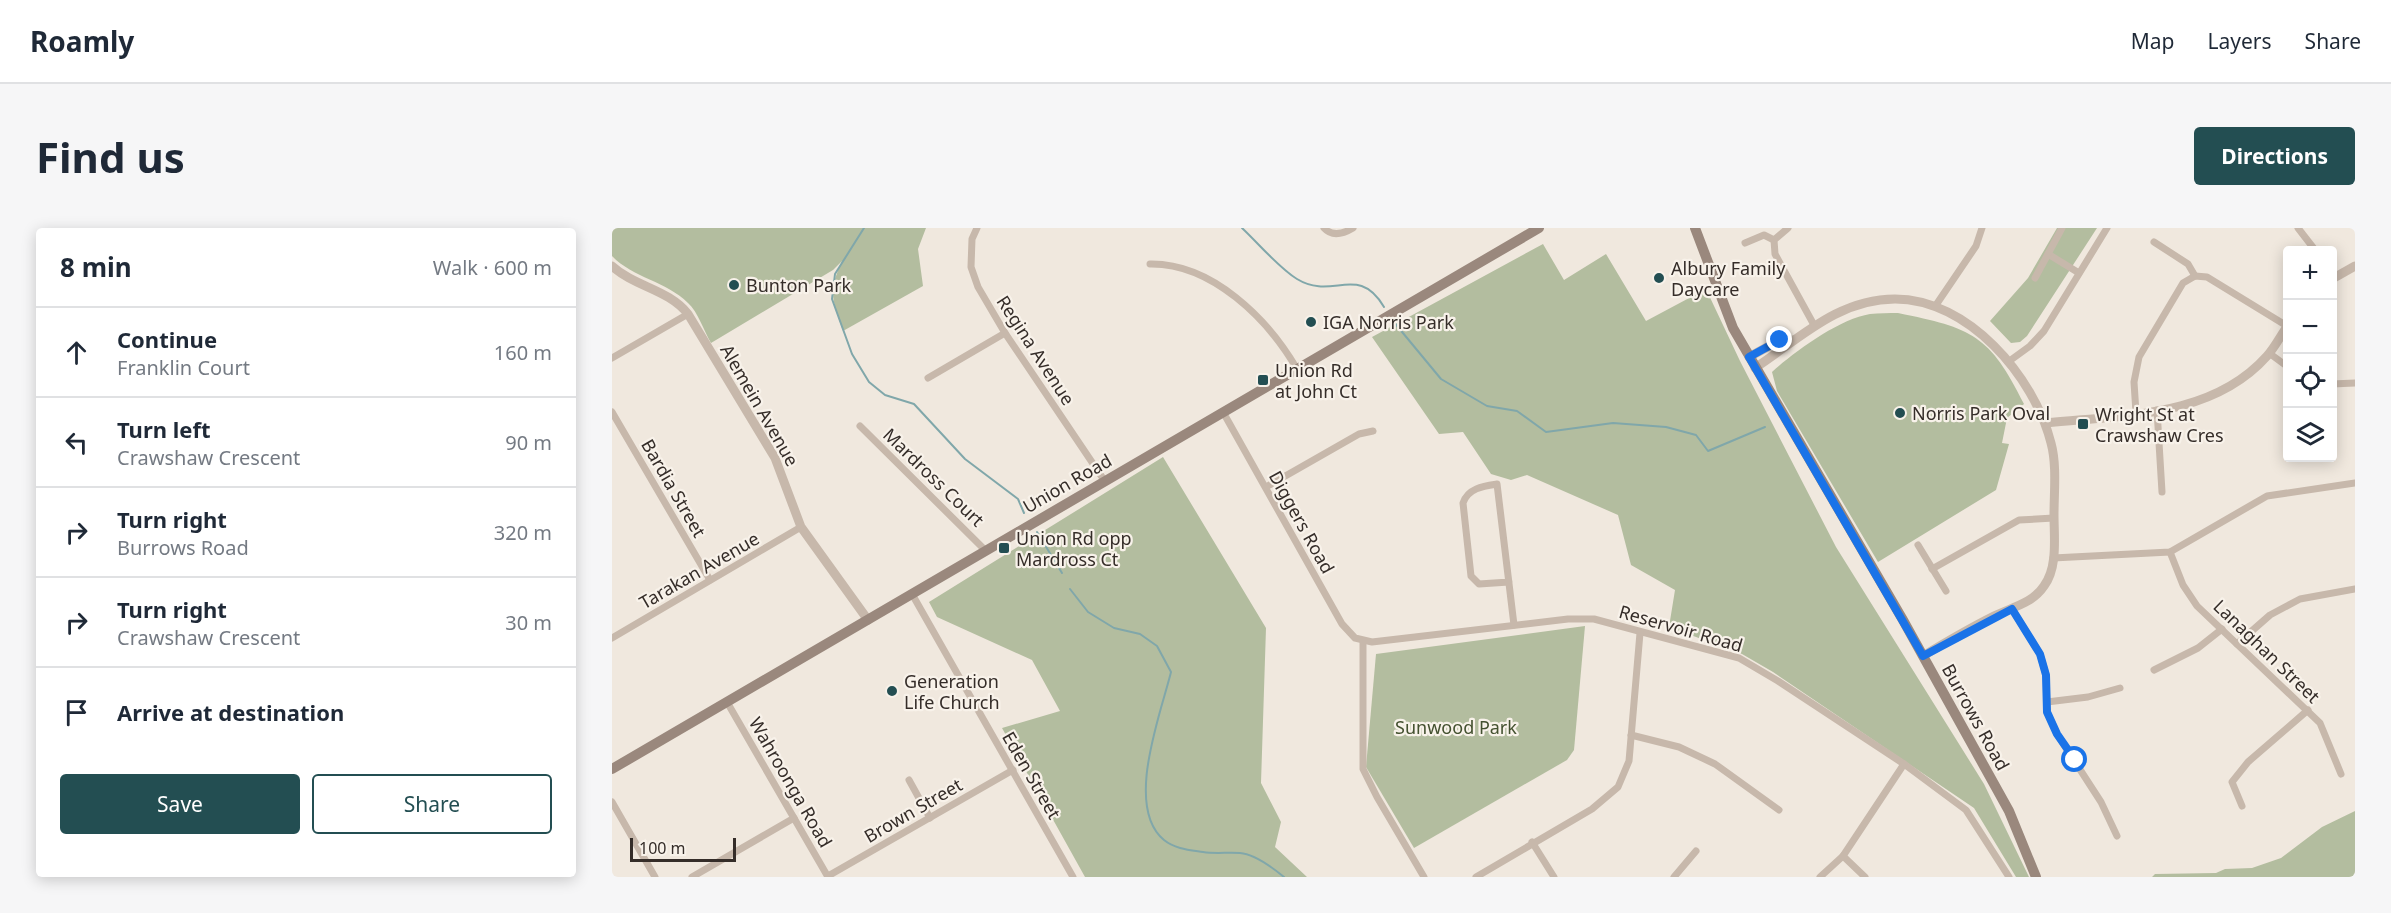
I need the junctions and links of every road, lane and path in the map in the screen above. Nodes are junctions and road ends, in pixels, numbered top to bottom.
1 (977, 228) edge
2 (1324, 228) edge
3 (1353, 228) edge
4 (1539, 228) edge
5 (1695, 228) edge
6 (1788, 228) edge
7 (1982, 228) edge
8 (2062, 228) edge
9 (2107, 228) edge
10 (2298, 228) edge
11 (1774, 240) junction
12 (2154, 242) dead end
13 (1745, 243) dead end
14 (2312, 246) edge
15 (2048, 254) junction
16 (1150, 264) dead end
17 (612, 266) edge
18 (2355, 266) edge
19 (2079, 273) junction
20 (2337, 274) edge
21 (2195, 276) junction
22 (2035, 278) dead end
23 (1936, 305) junction
24 (688, 314) junction
25 (2283, 324) edge
26 (1814, 325) junction
27 (2283, 332) edge
28 (1005, 333) junction
29 (1792, 340) junction
30 (2269, 353) junction
31 (1749, 357) junction
32 (612, 358) edge
33 (2008, 362) junction
34 (2283, 363) edge
35 (1755, 368) junction
36 (1297, 369) junction
37 (928, 378) dead end
38 (2355, 383) edge
39 (2337, 384) edge
40 (2157, 410) junction
41 (612, 412) edge
42 (1223, 412) junction
43 (2136, 413) junction
44 (2046, 423) junction
45 (860, 426) dead end
46 (1373, 430) dead end
47 (1104, 480) junction
48 (2355, 483) edge
49 (1266, 487) junction
50 (2162, 492) dead end
51 (2054, 518) junction
52 (801, 527) junction
53 (1918, 545) dead end
54 (985, 550) junction
55 (2170, 552) junction
56 (2053, 558) junction
57 (1932, 569) junction
58 (710, 580) junction
59 (1509, 582) junction
60 (2355, 589) edge
61 (1946, 591) dead end
62 (912, 594) junction
63 (2012, 609) junction
64 (868, 620) junction
65 (1514, 625) junction
66 (2222, 629) junction
67 (1640, 633) junction
68 (612, 638) edge
69 (1363, 641) junction
70 (2237, 644) junction
71 (1923, 656) junction
72 (2154, 670) dead end
73 (2120, 688) dead end
74 (727, 702) junction
75 (2047, 702) junction
76 (2308, 710) junction
77 (1631, 735) junction
78 (1904, 764) junction
79 (612, 770) edge
80 (1012, 770) junction
81 (2341, 774) dead end
82 (909, 780) dead end
83 (612, 802) edge
84 (2242, 806) dead end
85 (1779, 810) dead end
86 (794, 818) junction
87 (930, 818) junction
88 (2117, 836) dead end
89 (1532, 842) junction
90 (1696, 851) dead end
91 (1843, 856) junction
92 (655, 877) edge
93 (692, 877) edge
94 (828, 877) edge
95 (1073, 877) edge
96 (1424, 877) edge
97 (1476, 877) edge
98 (1554, 877) edge
99 (1674, 877) edge
100 (1820, 877) edge
101 (1865, 877) edge
102 (2008, 877) edge
103 (2036, 877) edge

1 - 28 street, Regina Avenue
2 - 3 street
4 - 36 main road, Union Road
5 - 31 main road, Burrows Road
6 - 11 street
7 - 23 street
8 - 15 street
9 - 19 street
10 - 14 street
11 - 13 street
11 - 26 street
12 - 21 street
15 - 19 street
15 - 22 street
16 - 36 street
17 - 24 street, Alemein Avenue
18 - 20 street
19 - 33 street
21 - 25 street
21 - 43 street
23 - 26 street
23 - 33 street
24 - 32 street
24 - 52 street, Alemein Avenue
26 - 29 street
27 - 30 street
28 - 37 street
28 - 47 street, Regina Avenue
29 - 31 street
29 - 35 street
30 - 34 street
30 - 40 street
31 - 35 main road, Burrows Road
33 - 44 street
35 - 71 main road, Burrows Road
36 - 42 main road, Union Road
38 - 39 street
40 - 43 street
40 - 50 street
41 - 58 street, Bardia Street
42 - 47 main road, Union Road
42 - 49 street, Diggers Road
43 - 44 street
44 - 51 street
45 - 54 street, Mardross Court
46 - 49 street
47 - 54 main road, Union Road
48 - 55 street
49 - 69 street, Diggers Road
51 - 56 street
51 - 57 street
52 - 58 street, Tarakan Avenue
52 - 64 street, Alemein Avenue
53 - 57 street
54 - 62 main road, Union Road
55 - 56 street
55 - 66 street, Lanaghan Street
56 - 63 street
57 - 61 street
58 - 68 street, Tarakan Avenue
59 - 59 street
59 - 65 street
60 - 70 street
62 - 64 main road, Union Road
62 - 80 street, Eden Street
63 - 71 street
63 - 75 street
64 - 74 main road, Union Road
65 - 67 street, Reservoir Road
65 - 69 street, Reservoir Road
66 - 70 street, Lanaghan Street
66 - 72 street
67 - 77 street
67 - 78 street, Reservoir Road
69 - 96 street
70 - 76 street, Lanaghan Street
71 - 103 main road, Burrows Road
73 - 75 street
74 - 79 main road, Union Road
74 - 86 street, Wahroonga Road
75 - 88 street
76 - 81 street, Lanaghan Street
76 - 84 street
77 - 85 street
77 - 89 street
78 - 91 street
78 - 102 street, Reservoir Road
80 - 87 street, Brown Street
80 - 95 street, Eden Street
82 - 87 street
83 - 92 street
86 - 93 street
86 - 94 street, Wahroonga Road
87 - 94 street, Brown Street
89 - 97 street
89 - 98 street
90 - 99 street
91 - 100 street
91 - 101 street

